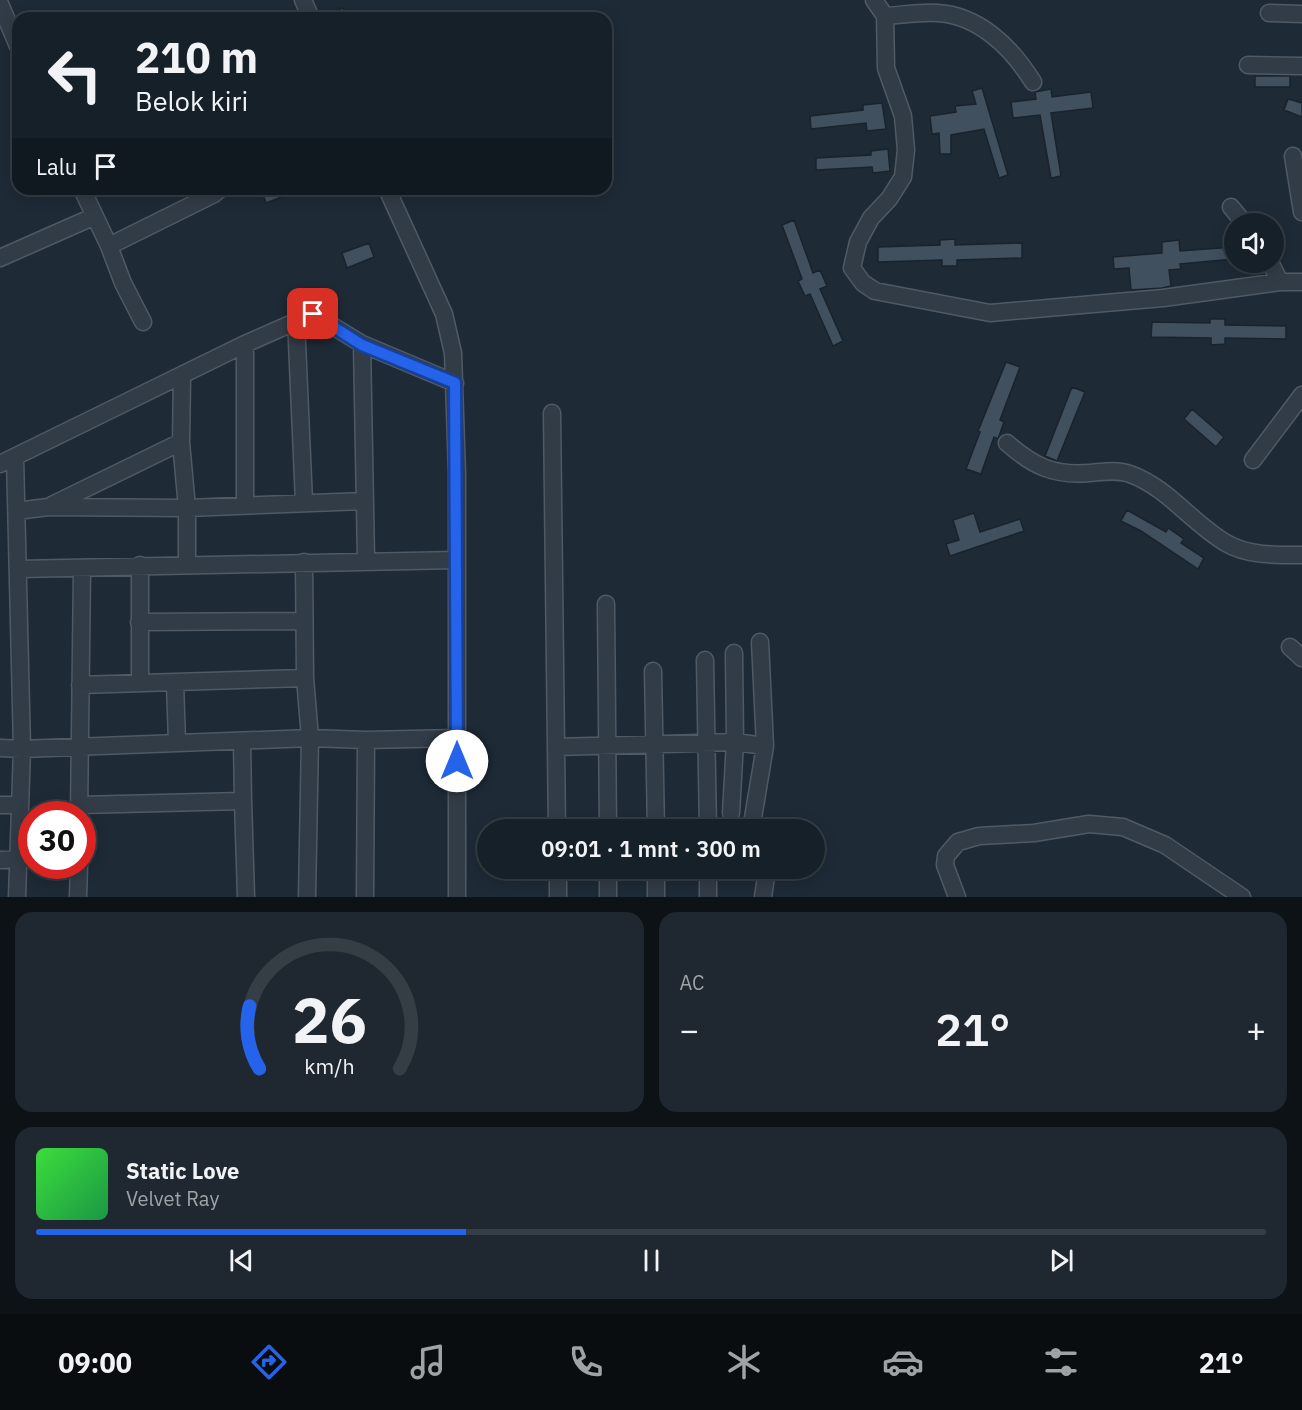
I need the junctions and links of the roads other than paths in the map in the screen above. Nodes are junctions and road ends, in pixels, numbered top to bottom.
1 (874, 0) edge
2 (0, 4) edge
3 (1269, 13) dead end
4 (1302, 14) edge
5 (885, 16) junction
6 (12, 32) edge
7 (1248, 65) dead end
8 (1302, 66) edge
9 (1033, 82) dead end
10 (1293, 156) dead end
11 (85, 195) edge
12 (212, 195) edge
13 (390, 195) edge
14 (1231, 207) dead end
15 (1302, 212) edge
16 (1236, 213) edge
17 (95, 216) junction
18 (109, 246) junction
19 (0, 258) edge
20 (1276, 273) edge
21 (1281, 282) junction
22 (1302, 282) edge
23 (296, 320) junction
24 (143, 322) dead end
25 (245, 344) junction
26 (362, 345) junction
27 (182, 376) junction
28 (455, 383) junction
29 (1302, 395) edge
30 (552, 413) dead end
31 (181, 442) junction
32 (1007, 443) dead end
33 (8, 460) edge
34 (1253, 460) dead end
35 (364, 501) junction
36 (304, 502) junction
37 (245, 505) junction
38 (48, 507) junction
39 (187, 508) junction
40 (17, 511) junction
41 (1302, 555) edge
42 (366, 560) junction
43 (456, 560) junction
44 (303, 562) junction
45 (140, 565) junction
46 (187, 565) junction
47 (18, 569) junction
48 (82, 569) junction
49 (606, 604) dead end
50 (304, 621) junction
51 (139, 622) junction
52 (760, 642) dead end
53 (734, 653) dead end
54 (705, 660) dead end
55 (653, 671) dead end
56 (305, 678) junction
57 (176, 682) junction
58 (140, 683) junction
59 (80, 685) junction
60 (310, 738) junction
61 (457, 738) junction
62 (366, 740) junction
63 (242, 741) junction
64 (735, 742) junction
65 (177, 743) junction
66 (705, 743) junction
67 (79, 745) junction
68 (654, 745) junction
69 (765, 746) junction
70 (0, 747) edge
71 (556, 747) junction
72 (607, 747) junction
73 (22, 749) junction
74 (20, 801) edge
75 (79, 801) edge
76 (243, 801) junction
77 (0, 805) edge
78 (18, 805) edge
79 (96, 809) edge
80 (731, 813) dead end
81 (557, 819) edge
82 (608, 819) edge
83 (656, 819) edge
84 (708, 819) edge
85 (754, 819) edge
86 (18, 859) edge
87 (0, 860) edge
88 (18, 878) edge
89 (78, 879) edge
90 (558, 879) edge
91 (608, 879) edge
92 (656, 879) edge
93 (708, 879) edge
94 (766, 879) edge
95 (17, 897) edge
96 (78, 897) edge
97 (246, 897) edge
98 (307, 897) edge
99 (365, 897) edge
100 (457, 897) edge
101 (558, 897) edge
102 (609, 897) edge
103 (656, 897) edge
104 (708, 897) edge
105 (763, 897) edge
106 (957, 897) edge
107 (1242, 897) edge

1 - 5 street
2 - 6 street
3 - 4 street
5 - 9 street
5 - 21 street
7 - 8 street
10 - 15 street
11 - 17 street
12 - 18 street
13 - 28 street
14 - 16 street
17 - 18 street
17 - 19 street
18 - 24 street
20 - 21 street
21 - 22 street
23 - 25 street
23 - 26 street
23 - 36 street
25 - 27 street
25 - 37 street
26 - 28 street
26 - 35 street
27 - 31 street
27 - 33 street
28 - 43 street
29 - 34 street
30 - 71 street
31 - 38 street
31 - 39 street
32 - 41 street
33 - 40 street
35 - 36 street
35 - 42 street
36 - 37 street
37 - 39 street
38 - 39 street
38 - 40 street
39 - 46 street
40 - 47 street
42 - 43 street
42 - 44 street
43 - 61 street
44 - 46 street
44 - 50 street
45 - 46 street
45 - 48 street
45 - 51 street
47 - 48 street
47 - 73 street
48 - 59 street
49 - 72 street
50 - 51 street
50 - 56 street
51 - 58 street
52 - 69 street
53 - 64 street
54 - 66 street
55 - 68 street
56 - 57 street
56 - 60 street
57 - 58 street
57 - 65 street
58 - 59 street
59 - 67 street
60 - 62 street
60 - 63 street
60 - 98 street
61 - 62 street
61 - 100 street
62 - 99 street
63 - 65 street
63 - 76 street
64 - 66 street
64 - 69 street
64 - 80 street
65 - 67 street
66 - 68 street
66 - 84 street
67 - 73 street
67 - 75 street
68 - 72 street
68 - 83 street
69 - 85 street
70 - 73 street
71 - 72 street
71 - 81 street
72 - 82 street
73 - 74 street
76 - 79 street
76 - 97 street
77 - 78 street
86 - 87 street
88 - 95 street
89 - 96 street
90 - 101 street
91 - 102 street
92 - 103 street
93 - 104 street
94 - 105 street
106 - 107 street

